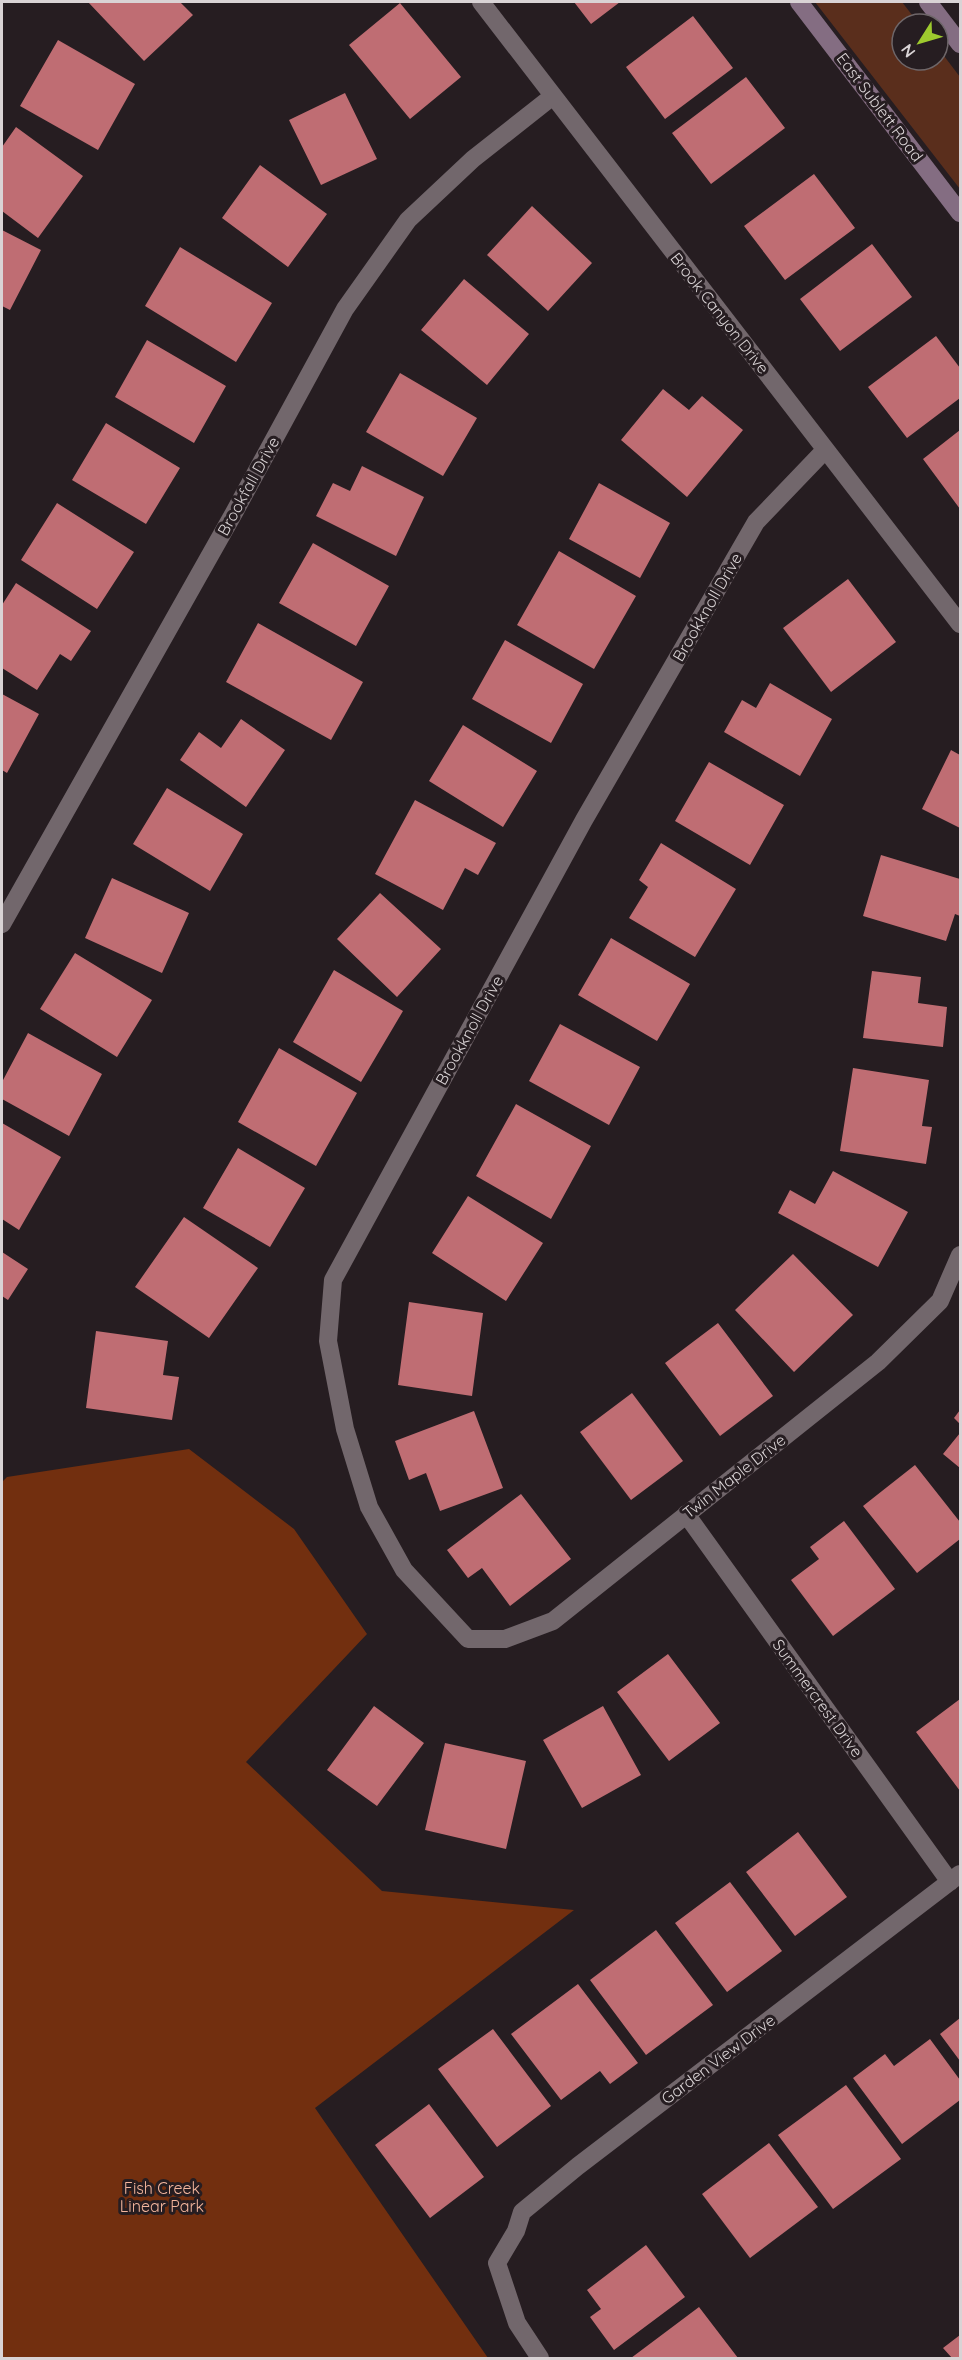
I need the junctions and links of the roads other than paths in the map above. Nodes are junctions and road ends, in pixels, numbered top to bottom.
1 (481, 2) edge
2 (799, 2) edge
3 (928, 2) edge
4 (960, 44) edge
5 (553, 96) junction
6 (960, 213) edge
7 (825, 450) junction
8 (960, 624) edge
9 (2, 924) edge
10 (960, 1255) edge
11 (686, 1514) junction
12 (468, 1640) joint
13 (955, 1878) edge
14 (540, 2358) edge

1 - 5 street, Brook Canyon Drive
2 - 6 main road, East Sublett Road
3 - 4 main road
5 - 7 street, Brook Canyon Drive
5 - 9 street, Brookfall Drive
7 - 8 street, Brook Canyon Drive
7 - 12 street, Brookknoll Drive
10 - 11 street, Twin Maple Drive
11 - 12 street, Twin Maple Drive
11 - 13 street, Summercrest Drive
13 - 14 street, Garden View Drive

